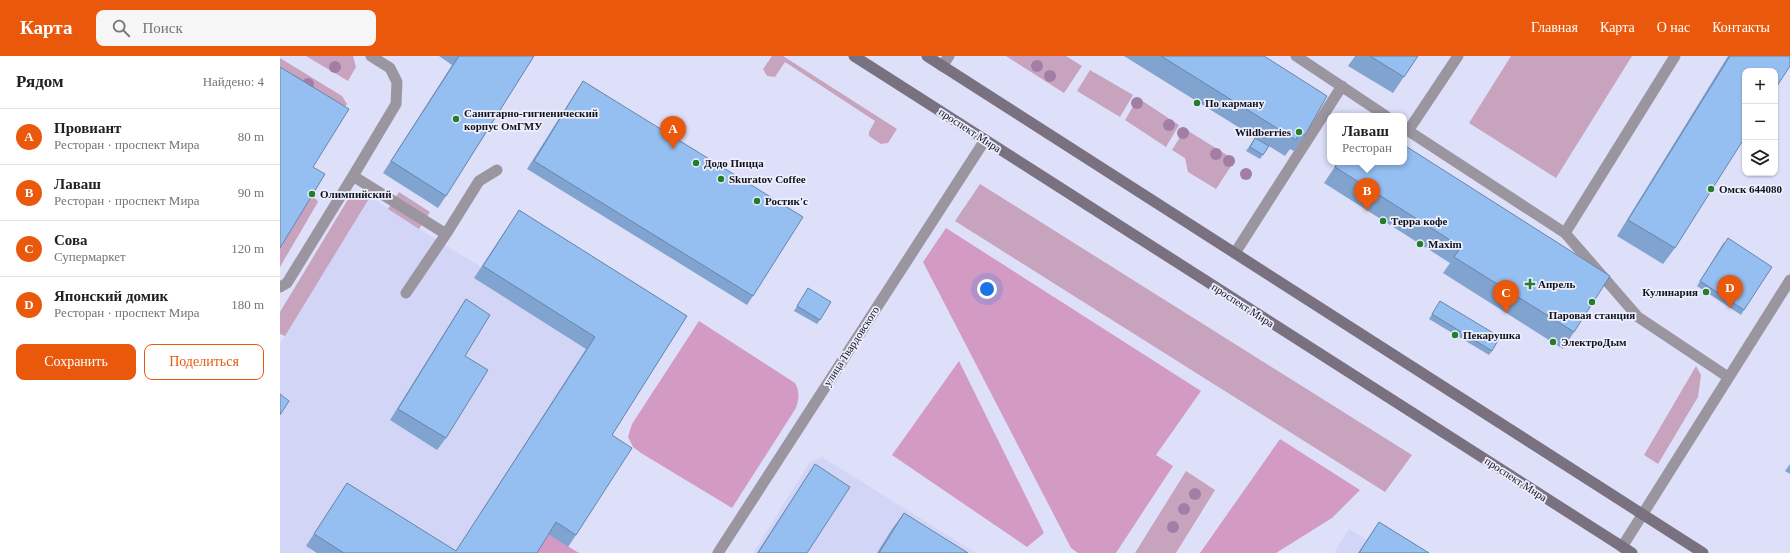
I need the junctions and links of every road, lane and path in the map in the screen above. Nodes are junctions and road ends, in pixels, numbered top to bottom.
1 (371, 56) edge
2 (854, 56) edge
3 (927, 56) edge
4 (949, 56) edge
5 (1296, 56) edge
6 (1458, 56) edge
7 (1675, 56) edge
8 (942, 66) junction
9 (1342, 86) junction
10 (1382, 113) edge
11 (1407, 129) edge
12 (1407, 131) edge
13 (985, 140) junction
14 (496, 170) dead end
15 (354, 176) junction
16 (1565, 233) junction
17 (446, 234) junction
18 (1235, 253) junction
19 (1790, 280) edge
20 (280, 287) edge
21 (406, 294) dead end
22 (1728, 377) junction
23 (1642, 515) junction
24 (1622, 547) junction
25 (718, 553) edge
26 (1632, 553) edge
27 (1703, 553) edge

1 - 15 street
2 - 13 main road, проспект Мира
3 - 8 main road
4 - 8 street
5 - 9 street
6 - 11 street
7 - 16 street
8 - 18 main road
9 - 10 street
9 - 18 street
12 - 16 street
13 - 24 main road, проспект Мира
13 - 25 street, улица Твардовского
14 - 17 street
15 - 17 street
15 - 20 street
16 - 22 street
17 - 21 street
18 - 23 main road
19 - 22 street
22 - 23 street
23 - 24 street
23 - 27 main road
24 - 26 main road, проспект Мира

